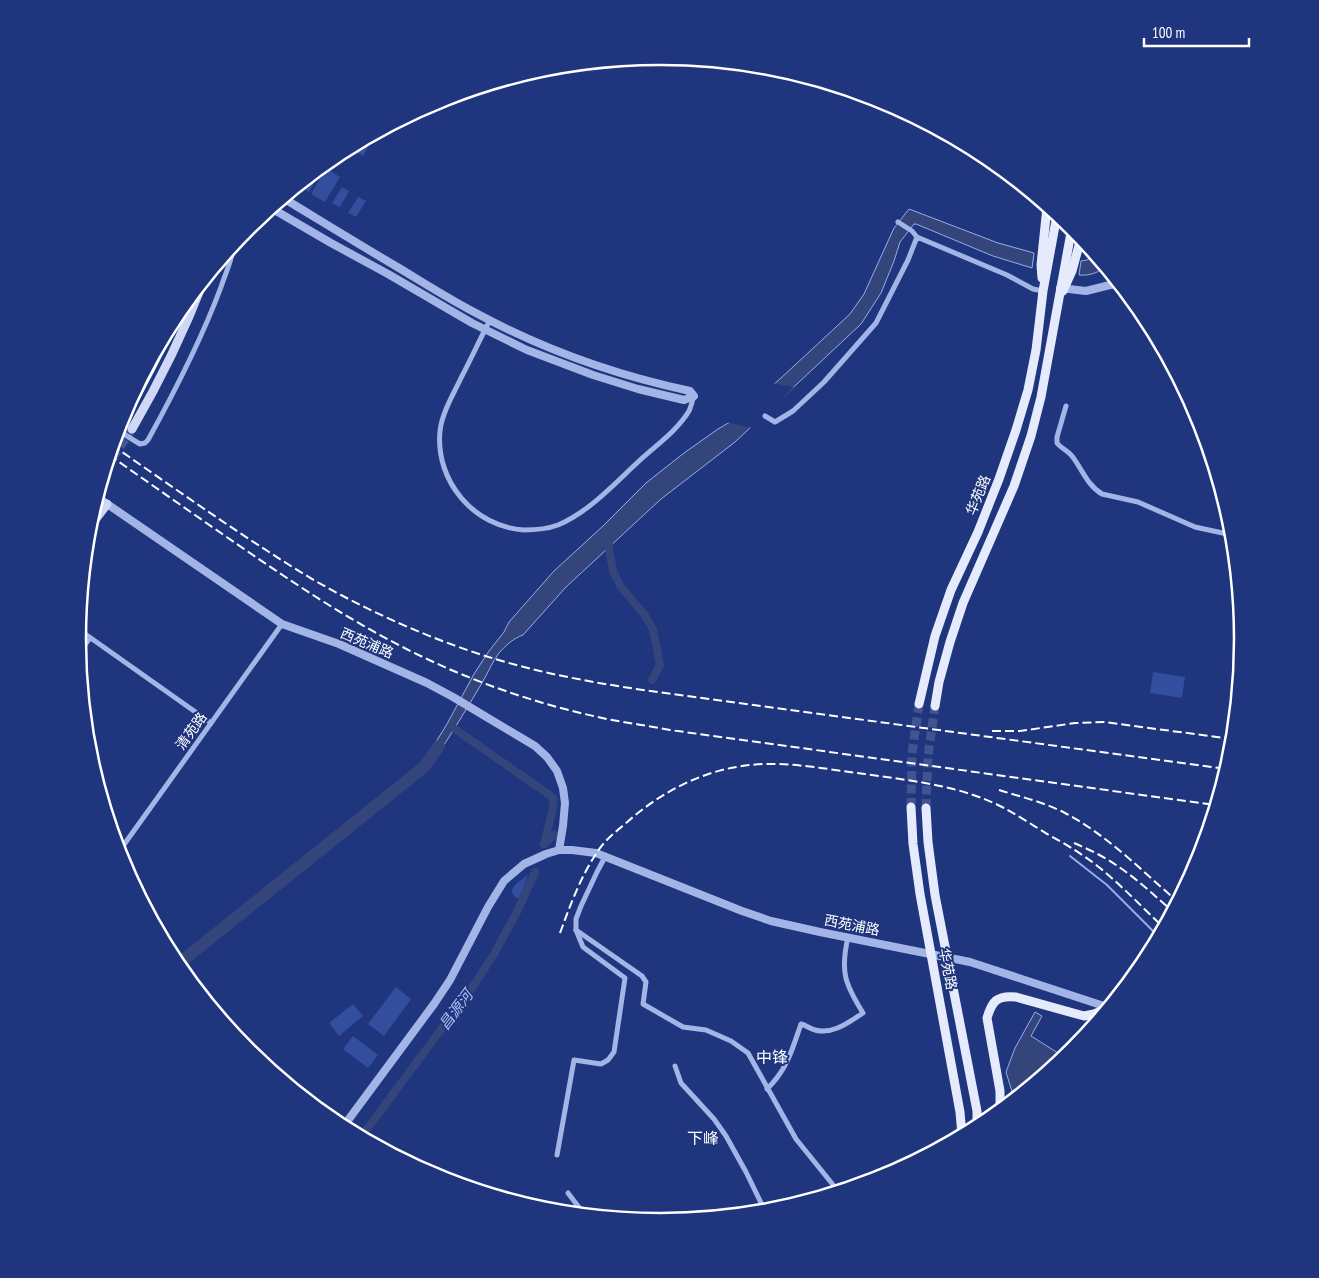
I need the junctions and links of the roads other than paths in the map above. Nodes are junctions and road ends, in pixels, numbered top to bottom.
1 (288, 201) edge
2 (277, 211) edge
3 (1046, 215) edge
4 (898, 222) dead end
5 (1055, 223) edge
6 (917, 237) junction
7 (1070, 239) edge
8 (1078, 247) edge
9 (231, 258) edge
10 (1111, 285) edge
11 (1062, 288) junction
12 (1043, 291) junction
13 (195, 302) edge
14 (490, 320) junction
15 (485, 330) junction
16 (694, 396) junction
17 (1066, 406) dead end
18 (764, 416) dead end
19 (132, 430) tunnel mouth
20 (125, 431) edge
21 (103, 501) edge
22 (107, 504) junction
23 (100, 513) edge
24 (1223, 533) edge
25 (282, 624) junction
26 (85, 634) edge
27 (90, 638) junction
28 (85, 644) edge
29 (919, 704) tunnel mouth
30 (935, 706) tunnel mouth
31 (211, 722) junction
32 (911, 806) tunnel mouth
33 (926, 808) tunnel mouth
34 (124, 845) edge
35 (558, 850) junction
36 (606, 857) junction
37 (576, 930) junction
38 (848, 937) junction
39 (1100, 1006) edge
40 (1093, 1014) edge
41 (675, 1066) dead end
42 (767, 1089) junction
43 (1000, 1100) edge
44 (976, 1117) edge
45 (348, 1120) edge
46 (961, 1126) edge
47 (557, 1155) dead end
48 (834, 1186) edge
49 (568, 1193) dead end
50 (762, 1203) edge
51 (579, 1207) edge

1 - 14 street
2 - 15 street
3 - 12 main road
4 - 6 street
5 - 12 main road
6 - 12 street
6 - 18 street
7 - 11 main road
8 - 11 main road
9 - 20 street
10 - 11 street
11 - 30 main road, 华苑路
12 - 29 main road, 华苑路
13 - 19 main road
14 - 15 street
14 - 16 street
15 - 16 street
15 - 16 street
17 - 24 street
21 - 22 street, 西苑浦路
22 - 23 main road
22 - 25 street, 西苑浦路
25 - 31 street, 清苑路
25 - 35 street, 西苑浦路
26 - 27 street
27 - 28 street
27 - 31 street
31 - 34 street, 清苑路
32 - 46 main road, 华苑路
33 - 44 main road, 华苑路
35 - 36 street, 西苑浦路
35 - 45 street
36 - 37 street
36 - 38 street, 西苑浦路
37 - 42 street
37 - 47 street
38 - 39 street, 西苑浦路
38 - 42 street
40 - 43 main road
41 - 50 street
42 - 48 street
49 - 51 street

